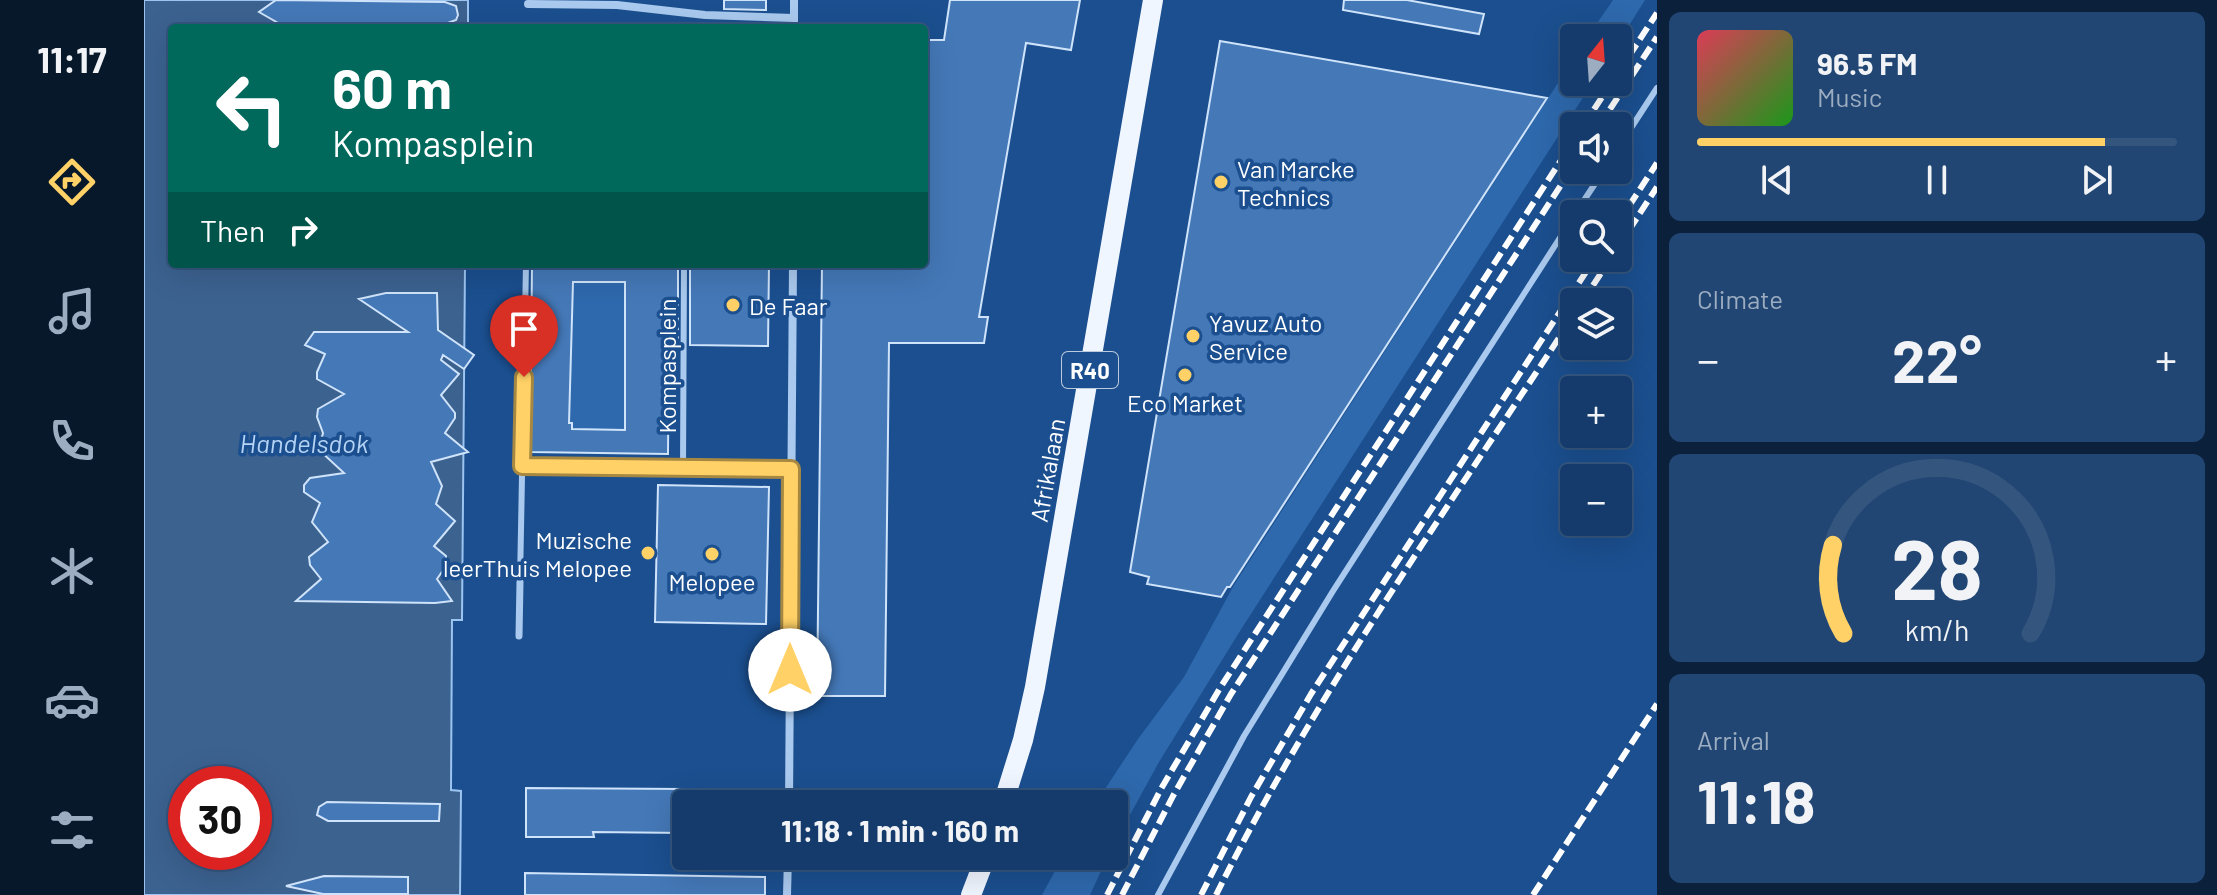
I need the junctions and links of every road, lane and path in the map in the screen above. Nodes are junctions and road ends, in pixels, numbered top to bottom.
1 (794, 0) edge
2 (1153, 0) edge
3 (528, 4) dead end
4 (794, 18) junction
5 (794, 24) edge
6 (1657, 88) edge
7 (1632, 126) edge
8 (1560, 238) edge
9 (526, 268) edge
10 (684, 268) edge
11 (793, 268) edge
12 (522, 466) junction
13 (683, 468) junction
14 (791, 469) junction
15 (520, 582) joint
16 (519, 636) dead end
17 (789, 790) edge
18 (1007, 790) edge
19 (788, 870) edge
20 (981, 870) edge
21 (787, 895) edge
22 (971, 895) edge
23 (1158, 895) edge

1 - 4 street
2 - 18 main road, Afrikalaan / R40
3 - 4 street
4 - 5 street
6 - 7 lane
8 - 23 lane
9 - 12 lane
10 - 13 lane, Kompasplein
11 - 14 street
12 - 13 lane, Kompasplein
12 - 15 lane
13 - 14 lane, Kompasplein
14 - 17 street
15 - 16 street
19 - 21 street
20 - 22 main road

